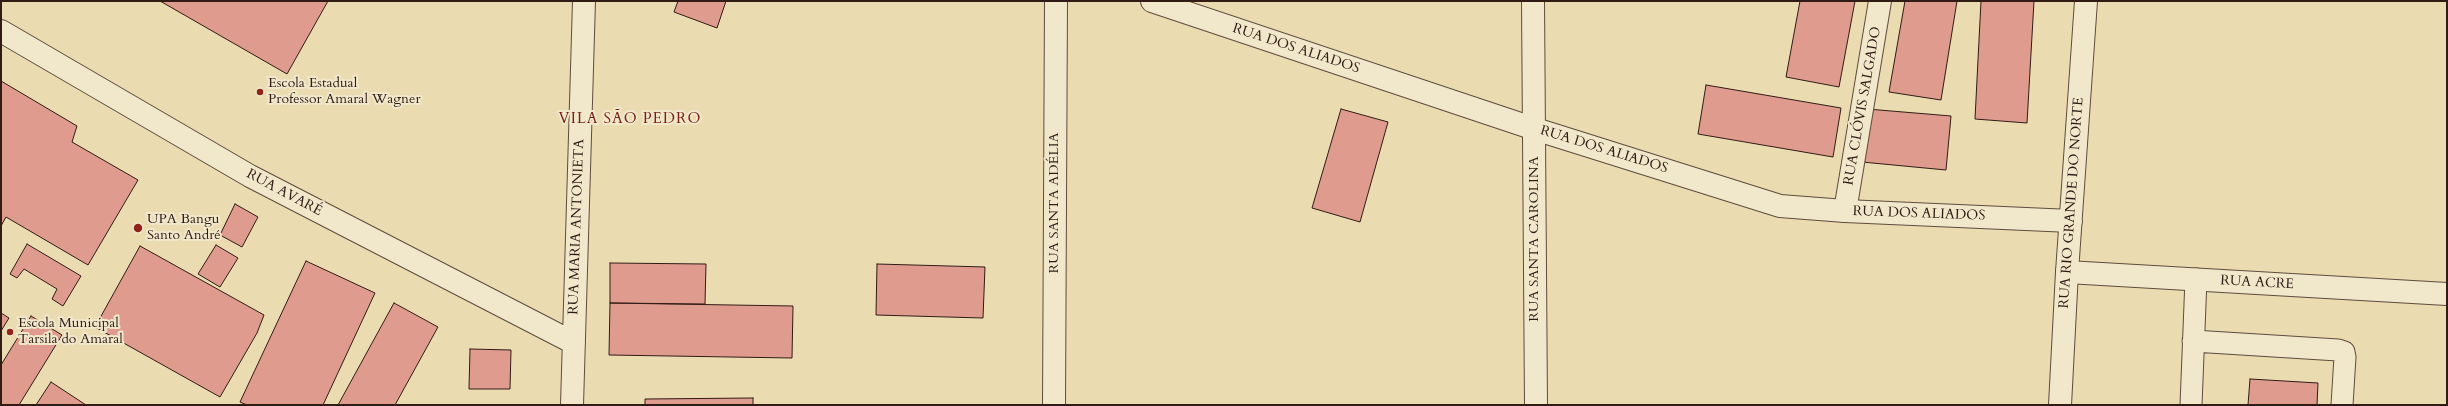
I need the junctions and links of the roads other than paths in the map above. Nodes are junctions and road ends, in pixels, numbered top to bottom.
1 (584, 1) edge
2 (1056, 1) edge
3 (1152, 1) edge
4 (1534, 1) edge
5 (1880, 1) edge
6 (2086, 1) edge
7 (1, 31) edge
8 (1535, 129) junction
9 (1845, 211) junction
10 (2070, 221) junction
11 (2068, 272) junction
12 (2196, 279) junction
13 (2447, 294) edge
14 (2194, 341) junction
15 (574, 343) junction
16 (572, 405) edge
17 (1054, 405) edge
18 (1536, 405) edge
19 (2060, 405) edge
20 (2191, 405) edge
21 (2342, 405) edge

1 - 15 street, RUA MARIA ANTONIETA
2 - 17 street, RUA SANTA ADÉLIA
3 - 8 street, RUA DOS ALIADOS
4 - 8 street, RUA SANTA CAROLINA
5 - 9 street, RUA CLÓVIS SALGADO
6 - 10 street, RUA RIO GRANDE DO NORTE
7 - 15 street, RUA AVARÉ
8 - 9 street, RUA DOS ALIADOS
8 - 18 street, RUA SANTA CAROLINA
9 - 10 street, RUA DOS ALIADOS
10 - 11 street, RUA RIO GRANDE DO NORTE
11 - 12 street, RUA ACRE
11 - 19 street, RUA RIO GRANDE DO NORTE
12 - 13 street, RUA ACRE
12 - 14 lane
14 - 20 lane
14 - 21 lane
15 - 16 street, RUA MARIA ANTONIETA

